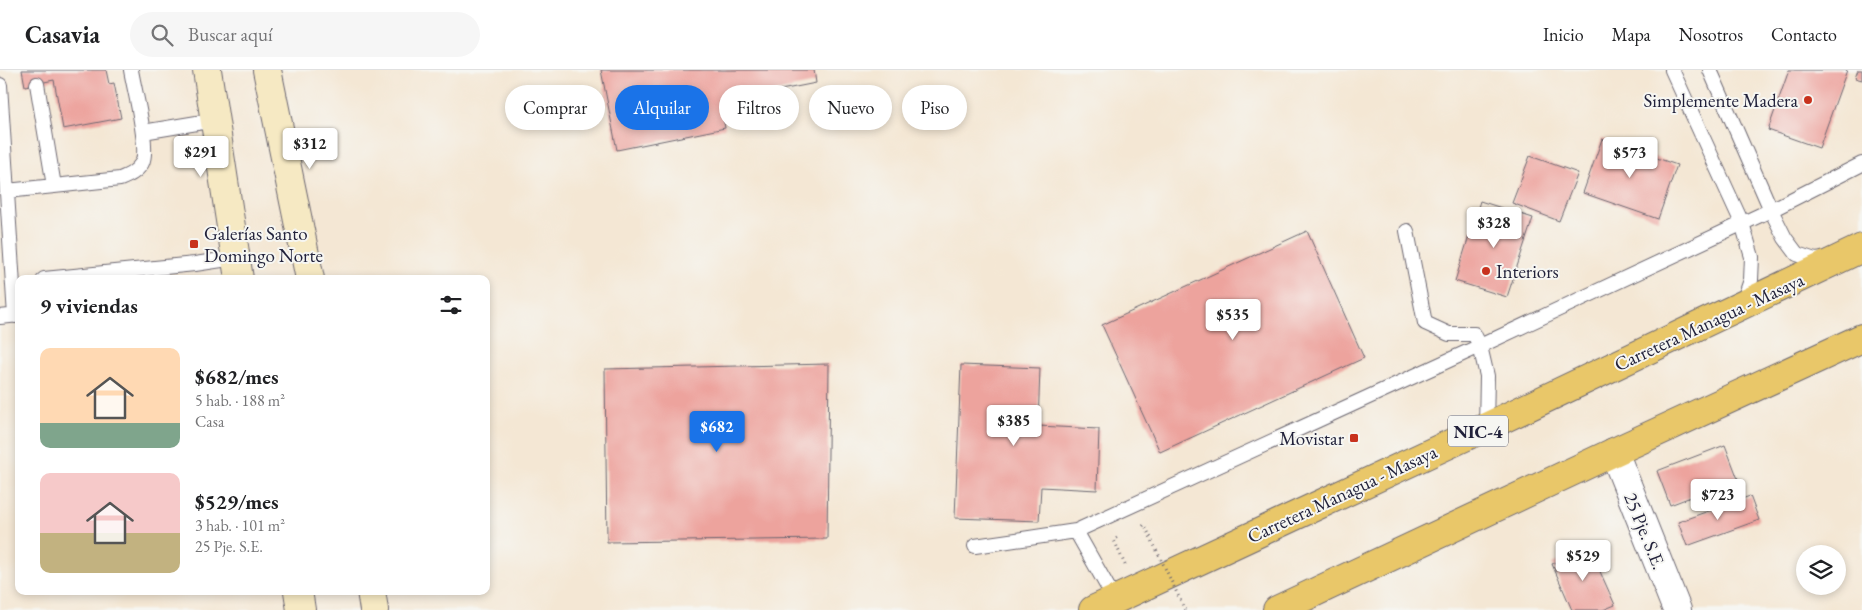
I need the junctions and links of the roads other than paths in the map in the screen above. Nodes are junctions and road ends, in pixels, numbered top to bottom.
1 (131, 70) edge
2 (207, 70) edge
3 (267, 70) edge
4 (1672, 70) edge
5 (1710, 70) edge
6 (37, 84) dead end
7 (0, 86) edge
8 (215, 120) junction
9 (143, 132) junction
10 (1862, 164) edge
11 (54, 186) junction
12 (7, 191) junction
13 (1771, 210) junction
14 (1742, 223) junction
15 (1407, 231) dead end
16 (1853, 253) edge
17 (237, 268) edge
18 (84, 275) edge
19 (309, 275) edge
20 (11, 282) edge
21 (15, 304) edge
22 (1735, 310) junction
23 (15, 315) edge
24 (0, 318) edge
25 (1862, 338) edge
26 (1480, 346) junction
27 (1486, 427) junction
28 (1614, 452) junction
29 (1076, 531) junction
30 (975, 546) dead end
31 (299, 595) edge
32 (372, 595) edge
33 (1104, 605) edge
34 (301, 610) edge
35 (374, 610) edge
36 (1277, 610) edge
37 (1677, 610) edge

1 - 9 lane
2 - 8 main road
3 - 19 main road
4 - 14 lane
5 - 13 lane
6 - 11 lane
7 - 12 lane
8 - 9 lane
8 - 17 main road
9 - 11 lane
10 - 13 lane
11 - 12 lane
12 - 20 lane
13 - 14 lane
13 - 16 lane
14 - 22 lane
14 - 26 lane
15 - 26 lane
16 - 22 highway, Carretera Managua - Masaya / NIC-4
17 - 18 lane
20 - 21 lane
22 - 27 highway, Carretera Managua - Masaya / NIC-4
23 - 24 lane
25 - 28 highway
26 - 27 lane
26 - 29 lane
27 - 33 highway, Carretera Managua - Masaya / NIC-4
28 - 36 highway
28 - 37 street, 25 Pje. S.E.
29 - 30 lane
29 - 33 lane
31 - 34 main road
32 - 35 main road

